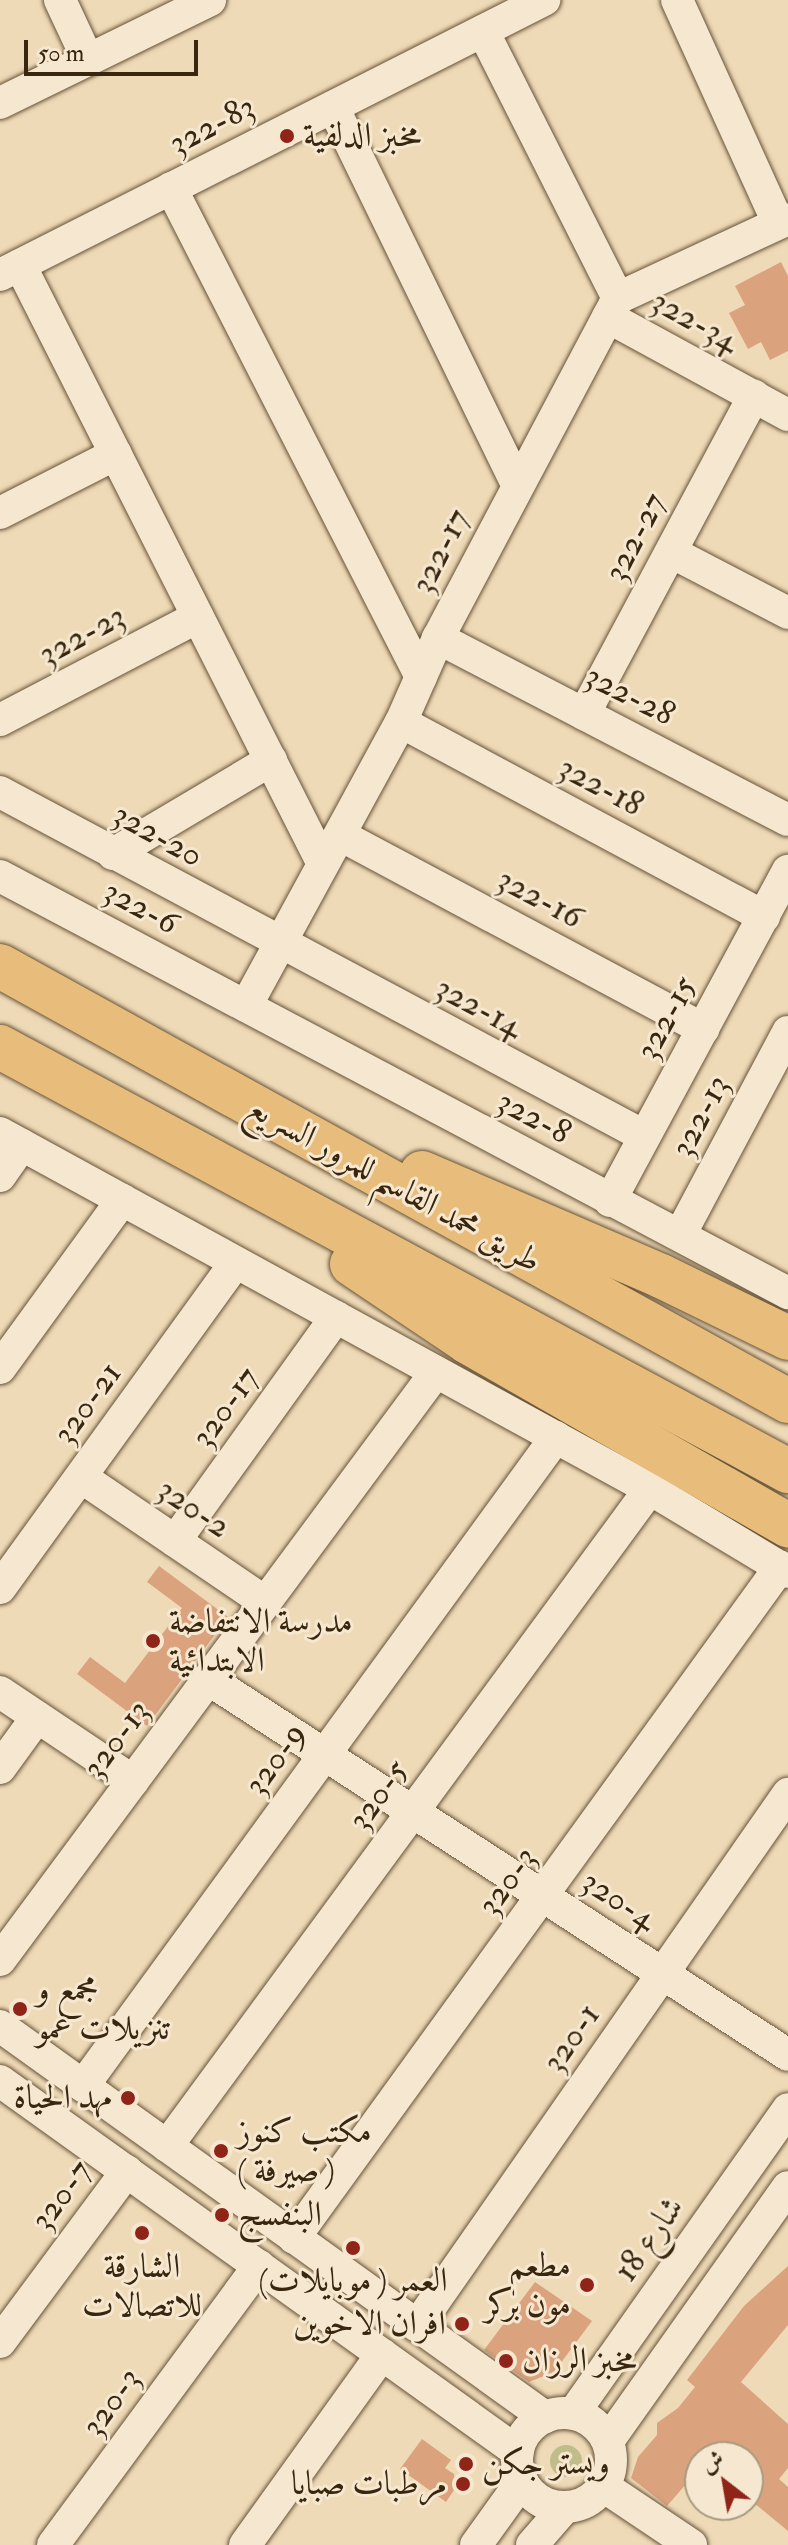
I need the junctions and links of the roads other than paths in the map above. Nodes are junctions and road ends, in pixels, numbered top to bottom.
1 (60, 0) edge
2 (210, 0) edge
3 (677, 0) edge
4 (541, 1) edge
5 (483, 31) junction
6 (88, 60) junction
7 (0, 103) edge
8 (333, 107) junction
9 (171, 188) junction
10 (783, 221) edge
11 (10, 270) edge
12 (613, 308) junction
13 (754, 396) junction
14 (788, 415) edge
15 (116, 454) junction
16 (517, 485) junction
17 (0, 513) edge
18 (671, 552) junction
19 (788, 613) edge
20 (198, 617) junction
21 (438, 638) junction
22 (421, 677) junction
23 (584, 714) junction
24 (0, 720) edge
25 (401, 722) junction
26 (271, 760) junction
27 (0, 792) edge
28 (788, 820) edge
29 (340, 835) junction
30 (113, 854) junction
31 (323, 864) junction
32 (788, 871) edge
33 (0, 876) edge
34 (764, 917) junction
35 (279, 945) junction
36 (0, 966) edge
37 (246, 1006) junction
38 (704, 1029) junction
39 (788, 1032) edge
40 (0, 1047) edge
41 (196, 1073) junction
42 (140, 1122) junction
43 (644, 1136) junction
44 (11, 1139) edge
45 (0, 1176) edge
46 (122, 1200) junction
47 (610, 1201) junction
48 (680, 1235) junction
49 (236, 1262) junction
50 (788, 1293) edge
51 (336, 1317) junction
52 (788, 1338) edge
53 (0, 1368) edge
54 (436, 1372) junction
55 (788, 1401) edge
56 (556, 1437) junction
57 (788, 1471) edge
58 (81, 1477) junction
59 (650, 1489) junction
60 (788, 1525) edge
61 (175, 1541) junction
62 (784, 1570) edge
63 (5, 1572) edge
64 (265, 1602) junction
65 (208, 1679) junction
66 (0, 1692) edge
67 (37, 1717) junction
68 (325, 1755) junction
69 (0, 1768) edge
70 (133, 1781) junction
71 (788, 1794) edge
72 (413, 1812) junction
73 (543, 1896) junction
74 (0, 1960) edge
75 (662, 1973) junction
76 (0, 2026) edge
77 (788, 2055) edge
78 (0, 2081) edge
79 (83, 2086) junction
80 (788, 2109) edge
81 (167, 2146) junction
82 (127, 2171) junction
83 (788, 2187) edge
84 (294, 2238) junction
85 (259, 2266) junction
86 (417, 2326) junction
87 (0, 2342) edge
88 (382, 2354) junction
89 (559, 2416) junction
90 (608, 2441) junction
91 (520, 2467) junction
92 (603, 2486) junction
93 (565, 2507) junction
94 (53, 2545) edge
95 (245, 2545) edge
96 (476, 2545) edge
97 (532, 2545) edge
98 (691, 2545) edge

1 - 6 street
2 - 6 street
3 - 10 street
4 - 5 street, 322-83
5 - 8 street, 322-83
5 - 12 street
6 - 7 street
8 - 9 street, 322-83
8 - 16 street
9 - 11 street, 322-83
9 - 22 street
10 - 12 street
11 - 15 street
12 - 13 street, 322-34
12 - 16 street, 322-17
13 - 14 street, 322-34
13 - 18 street, 322-27
15 - 17 street
15 - 20 street
16 - 21 street, 322-17
18 - 19 street
18 - 23 street, 322-27
20 - 24 street, 322-23
20 - 26 street
21 - 22 street, 322-17
21 - 23 street, 322-28
22 - 25 street, 322-17
23 - 28 street, 322-28
25 - 29 street, 322-17
25 - 34 street, 322-18
26 - 30 street
26 - 31 street
27 - 30 street, 322-20
29 - 31 street, 322-17
29 - 38 street, 322-16
30 - 35 street, 322-20
31 - 35 street, 322-17
32 - 34 street, 322-15
33 - 37 street, 322-6
34 - 38 street, 322-15
35 - 37 street, 322-17
35 - 43 street, 322-14
36 - 41 highway, طريق محمد القاسم للمرور السريع
37 - 47 street, 322-8
38 - 43 street, 322-15
39 - 48 street, 322-13
40 - 42 highway, طريق محمد القاسم للمرور السريع
41 - 52 highway
41 - 55 highway, طريق محمد القاسم للمرور السريع
42 - 57 highway, طريق محمد القاسم للمرور السريع
42 - 60 highway
43 - 47 street, 322-15
44 - 45 street
44 - 46 street
46 - 49 street
46 - 53 street
47 - 48 street, 322-8
48 - 50 street, 322-8
49 - 51 street
49 - 58 street, 320-21
51 - 54 street
51 - 61 street, 320-17
54 - 56 street
54 - 64 street, 320-13
56 - 59 street
56 - 68 street, 320-9
58 - 61 street, 320-2
58 - 63 street, 320-21
59 - 62 street
59 - 72 street, 320-5
61 - 64 street, 320-2
62 - 73 street, 320-3
64 - 65 street, 320-13
65 - 68 street, 320-4
65 - 70 street, 320-13
66 - 67 street
67 - 69 street
67 - 70 street
68 - 72 street, 320-4
68 - 79 street, 320-9
70 - 74 street, 320-13
71 - 75 street, 320-1
72 - 73 street, 320-4
72 - 81 street, 320-5
73 - 75 street, 320-4
73 - 84 street, 320-3
75 - 77 street, 320-4
75 - 86 street, 320-1
76 - 79 street
78 - 82 street
79 - 81 street
80 - 89 street, شارع 18
81 - 84 street
82 - 85 street
82 - 87 street, 320-7
83 - 90 street
84 - 86 street
85 - 88 street
85 - 94 street, 320-3
86 - 89 street
88 - 91 street
88 - 95 street
89 - 90 street
89 - 91 street
90 - 92 street
91 - 93 street
91 - 96 street
92 - 93 street
92 - 98 street
93 - 97 street

